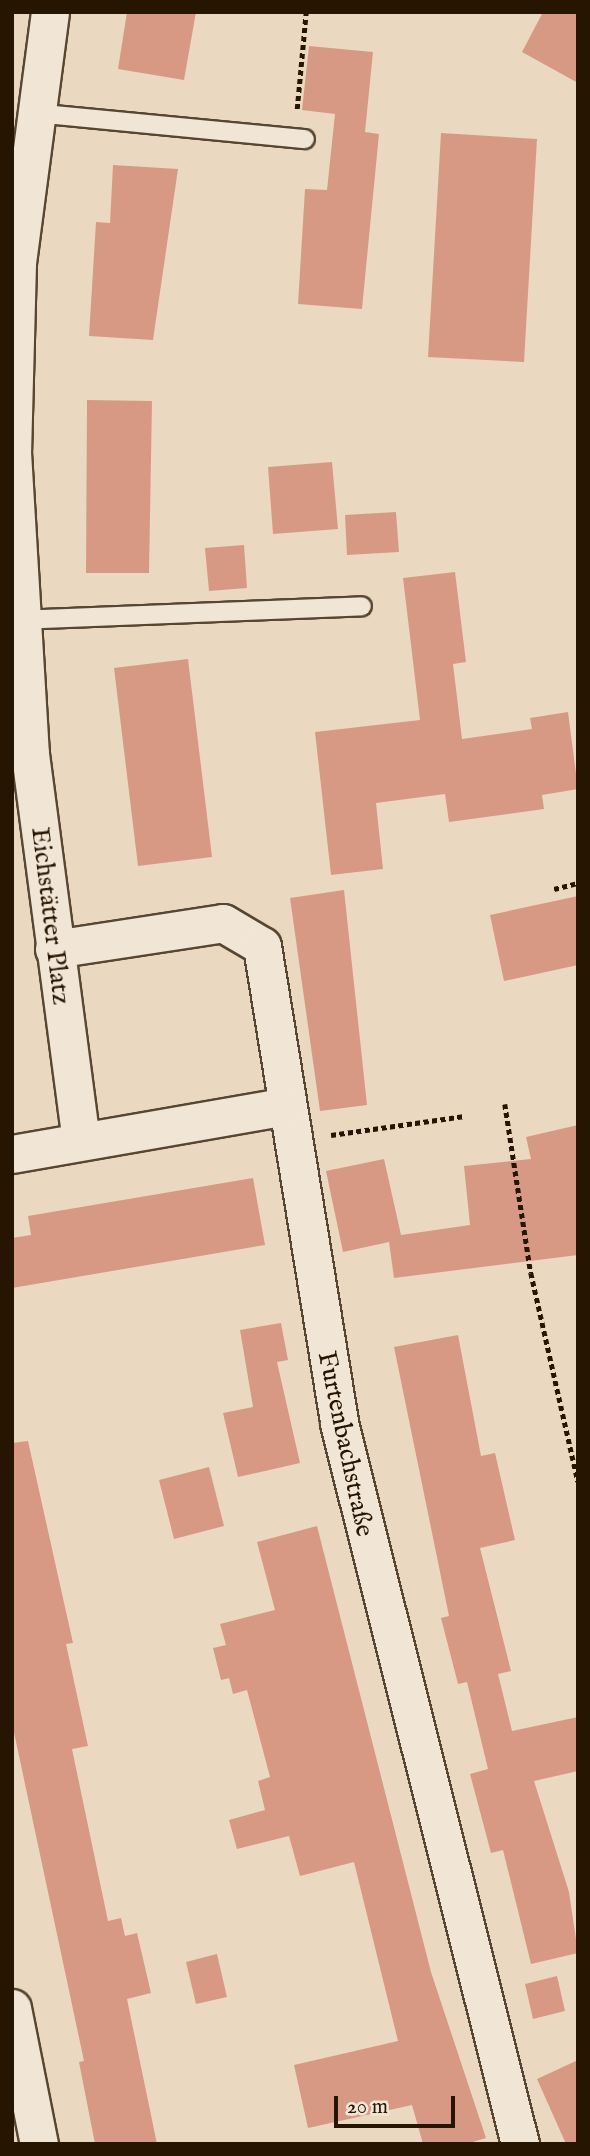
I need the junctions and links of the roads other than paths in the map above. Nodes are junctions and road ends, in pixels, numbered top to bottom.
1 (50, 12) edge
2 (34, 113) junction
3 (300, 139) road end
4 (15, 263) edge
5 (362, 606) dead end
6 (18, 641) edge
7 (54, 949) junction
8 (290, 1123) junction
9 (81, 1141) junction
10 (12, 1154) edge
11 (12, 2008) edge
12 (39, 2144) edge
13 (520, 2144) edge

1 - 2 street, Eichstätter Platz
2 - 3 lane
2 - 4 street, Eichstätter Platz
4 - 6 street, Eichstätter Platz
5 - 6 lane
6 - 7 street, Eichstätter Platz
7 - 8 street, Furtenbachstraße
7 - 9 street, Eichstätter Platz
8 - 9 street
8 - 13 street, Furtenbachstraße
9 - 10 street
11 - 12 street

